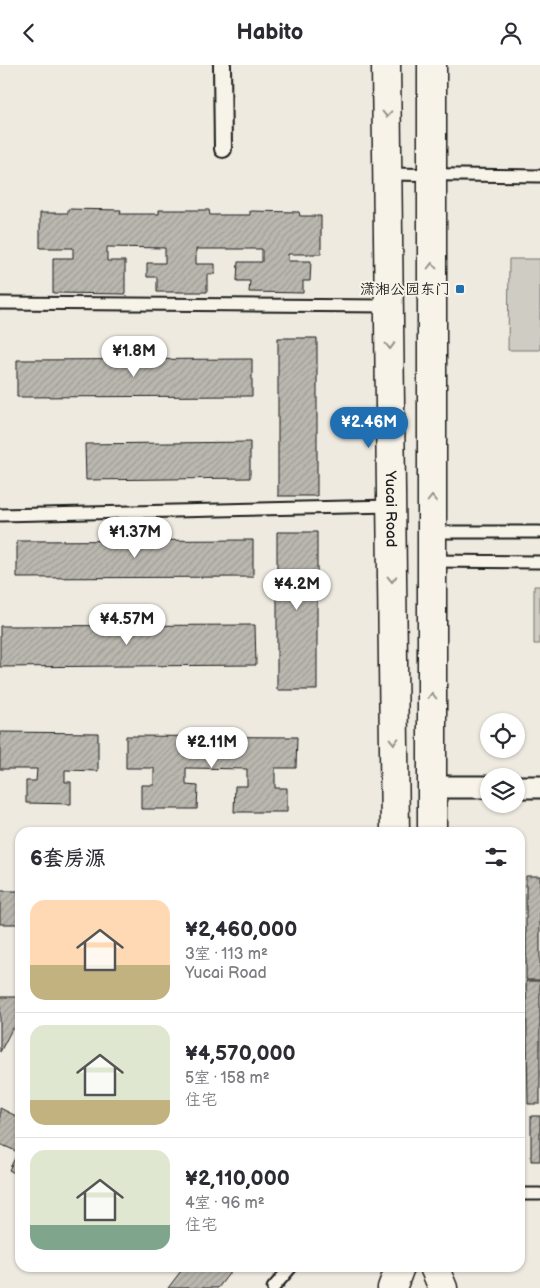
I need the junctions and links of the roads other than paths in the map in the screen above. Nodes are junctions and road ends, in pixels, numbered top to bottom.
1 (222, 65) edge
2 (386, 65) edge
3 (432, 65) edge
4 (223, 149) dead end
5 (387, 174) junction
6 (432, 175) junction
7 (540, 176) edge
8 (0, 303) edge
9 (389, 307) junction
10 (391, 506) junction
11 (0, 515) edge
12 (432, 532) junction
13 (540, 532) edge
14 (432, 561) junction
15 (540, 561) edge
16 (432, 787) junction
17 (480, 787) edge
18 (525, 787) edge
19 (540, 787) edge
20 (395, 827) edge
21 (432, 827) edge
22 (525, 1193) edge
23 (540, 1193) edge
24 (287, 1272) edge
25 (398, 1272) edge
26 (400, 1272) edge
27 (434, 1272) edge
28 (436, 1272) edge
29 (274, 1288) edge
30 (392, 1288) edge
31 (401, 1288) edge
32 (434, 1288) edge
33 (443, 1288) edge

1 - 4 street
2 -> 5 main road, Yucai Road
3 - 6 main road
5 - 6 lane
5 - 9 main road, Yucai Road
6 - 7 lane
12 -> 6 main road
8 - 9 lane
9 -> 10 main road, Yucai Road
10 - 11 lane
10 -> 20 main road, Yucai Road
12 - 13 lane
12 - 14 main road
14 - 15 lane
16 -> 14 main road
16 - 17 street
16 - 21 main road
18 - 19 street
22 - 23 lane
24 - 29 lane
25 - 30 main road
26 - 31 main road
27 - 32 main road
28 - 33 main road

